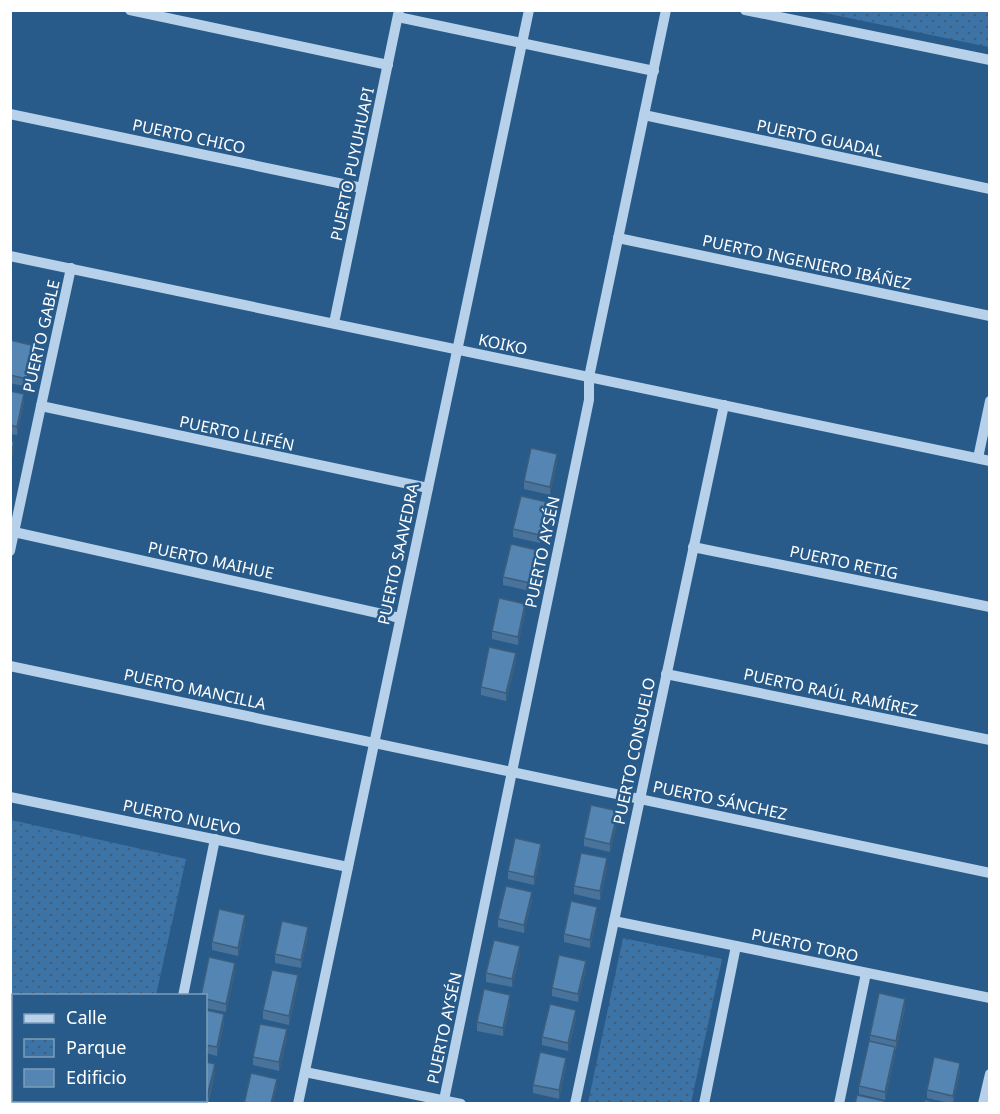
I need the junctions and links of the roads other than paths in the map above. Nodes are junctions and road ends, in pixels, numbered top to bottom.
1 (130, 10) edge
2 (529, 10) edge
3 (666, 10) edge
4 (745, 10) edge
5 (805, 10) edge
6 (398, 14) edge
7 (802, 22) junction
8 (522, 43) junction
9 (990, 60) edge
10 (388, 64) junction
11 (654, 71) junction
12 (10, 114) edge
13 (644, 116) junction
14 (362, 188) junction
15 (990, 189) edge
16 (618, 238) junction
17 (10, 256) edge
18 (71, 268) junction
19 (990, 316) edge
20 (334, 323) junction
21 (457, 349) junction
22 (589, 377) junction
23 (990, 401) edge
24 (724, 405) junction
25 (40, 406) junction
26 (984, 459) edge
27 (428, 488) junction
28 (14, 532) junction
29 (693, 547) junction
30 (10, 551) edge
31 (990, 607) edge
32 (400, 618) junction
33 (10, 666) edge
34 (666, 674) junction
35 (990, 741) edge
36 (374, 742) junction
37 (512, 771) junction
38 (10, 797) edge
39 (640, 798) junction
40 (215, 839) junction
41 (348, 867) junction
42 (990, 873) edge
43 (614, 921) junction
44 (736, 946) junction
45 (866, 973) junction
46 (183, 994) edge
47 (990, 998) edge
48 (304, 1072) junction
49 (990, 1074) edge
50 (444, 1100) junction
51 (298, 1104) edge
52 (461, 1104) edge
53 (575, 1104) edge
54 (704, 1104) edge
55 (839, 1104) edge
56 (983, 1104) edge

1 - 10 street
2 - 8 street, PUERTO SAAVEDRA
3 - 11 street, PUERTO AYSÉN
4 - 7 street
5 - 7 street
6 - 8 street
6 - 10 street, PUERTO PUYUHUAPI
7 - 9 street
8 - 11 street
8 - 21 street, PUERTO SAAVEDRA
10 - 14 street, PUERTO PUYUHUAPI
11 - 13 street, PUERTO AYSÉN
12 - 14 street, PUERTO CHICO
13 - 15 street, PUERTO GUADAL
13 - 16 street, PUERTO AYSÉN
14 - 20 street, PUERTO PUYUHUAPI
16 - 19 street, PUERTO INGENIERO IBÁÑEZ
16 - 22 street, PUERTO AYSÉN
17 - 18 street, KOIKO
18 - 20 street, KOIKO
18 - 25 street, PUERTO GABLE
20 - 21 street, KOIKO
21 - 22 street, KOIKO
21 - 27 street, PUERTO SAAVEDRA
22 - 24 street, KOIKO
22 - 37 street, PUERTO AYSÉN
23 - 26 street
24 - 26 street, KOIKO
24 - 29 street, PUERTO CONSUELO
25 - 27 street, PUERTO LLIFÉN
25 - 28 street, PUERTO GABLE
27 - 32 street, PUERTO SAAVEDRA
28 - 30 street, PUERTO GABLE
28 - 32 street, PUERTO MAIHUE
29 - 31 street, PUERTO RETIG
29 - 34 street, PUERTO CONSUELO
32 - 36 street, PUERTO SAAVEDRA
33 - 36 street, PUERTO MANCILLA
34 - 35 street, PUERTO RAÚL RAMÍREZ
34 - 39 street, PUERTO CONSUELO
36 - 37 street, PUERTO SÁNCHEZ
36 - 41 street, PUERTO SAAVEDRA
37 - 39 street, PUERTO SÁNCHEZ
37 - 50 street, PUERTO AYSÉN
38 - 40 street, PUERTO NUEVO
39 - 42 street, PUERTO SÁNCHEZ
39 - 43 street, PUERTO CONSUELO
40 - 41 street, PUERTO NUEVO
40 - 46 street
41 - 48 street, PUERTO SAAVEDRA
43 - 44 street, PUERTO TORO
43 - 53 street, PUERTO CONSUELO
44 - 45 street, PUERTO TORO
44 - 54 street
45 - 47 street, PUERTO TORO
45 - 55 street
48 - 50 street
48 - 51 street, PUERTO SAAVEDRA
49 - 56 street
50 - 52 street

